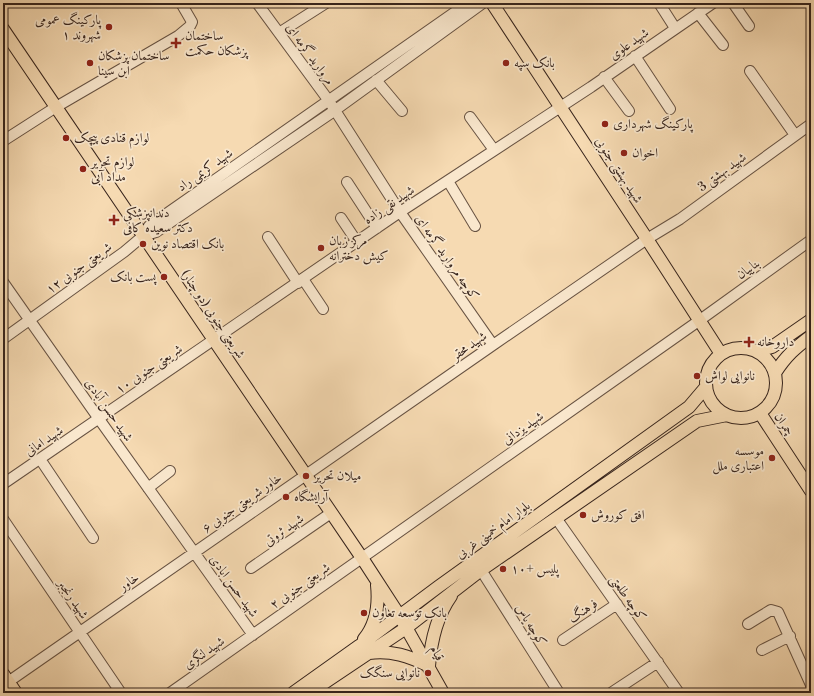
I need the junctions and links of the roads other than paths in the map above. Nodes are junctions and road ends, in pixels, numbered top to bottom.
1 (181, 3) edge
2 (257, 3) edge
3 (326, 3) edge
4 (468, 3) edge
5 (483, 3) edge
6 (492, 3) edge
7 (659, 3) edge
8 (713, 3) edge
9 (733, 3) edge
10 (698, 13) junction
11 (749, 26) dead end
12 (675, 28) junction
13 (3, 29) edge
14 (279, 33) junction
15 (723, 45) dead end
16 (635, 56) junction
17 (750, 71) dead end
18 (604, 77) junction
19 (376, 80) junction
20 (329, 101) junction
21 (560, 106) junction
22 (56, 107) junction
23 (670, 109) dead end
24 (334, 111) junction
25 (402, 111) dead end
26 (629, 111) dead end
27 (470, 117) dead end
28 (811, 124) edge
29 (795, 135) junction
30 (3, 141) edge
31 (494, 150) junction
32 (448, 181) junction
33 (347, 182) dead end
34 (400, 212) junction
35 (341, 218) dead end
36 (475, 226) dead end
37 (377, 228) junction
38 (143, 236) junction
39 (268, 237) dead end
40 (647, 239) junction
41 (811, 240) edge
42 (357, 242) junction
43 (301, 281) junction
44 (3, 282) edge
45 (323, 309) dead end
46 (30, 320) junction
47 (700, 320) junction
48 (811, 320) edge
49 (811, 336) edge
50 (3, 339) edge
51 (214, 341) junction
52 (493, 345) junction
53 (757, 351) junction
54 (721, 354) junction
55 (775, 373) junction
56 (706, 387) junction
57 (760, 413) junction
58 (727, 416) junction
59 (99, 419) junction
60 (40, 459) junction
61 (170, 471) dead end
62 (306, 475) junction
63 (3, 484) edge
64 (148, 488) junction
65 (811, 491) edge
66 (331, 513) junction
67 (556, 518) junction
68 (3, 519) edge
69 (93, 538) dead end
70 (194, 553) junction
71 (362, 558) junction
72 (251, 568) dead end
73 (481, 570) junction
74 (376, 582) junction
75 (456, 589) junction
76 (617, 604) junction
77 (399, 615) junction
78 (748, 624) dead end
79 (406, 628) junction
80 (80, 632) junction
81 (253, 635) junction
82 (790, 636) junction
83 (563, 640) dead end
84 (363, 650) junction
85 (762, 650) dead end
86 (658, 662) junction
87 (429, 666) junction
88 (811, 685) edge
89 (10, 686) edge
90 (121, 693) edge
91 (170, 693) edge
92 (293, 693) edge
93 (309, 693) edge
94 (443, 693) edge
95 (559, 693) edge
96 (611, 693) edge
97 (679, 693) edge

1 - 22 street
2 - 14 street, مروارید گرمه ای
3 - 14 street
4 - 20 street, شهید کریمی راد
5 - 19 street, شهید کریمی راد
6 - 21 main road, شهید بهشتی جنوبی
7 - 12 street
8 - 10 street, شهید علوی
9 - 11 street
10 - 12 street, شهید علوی
10 - 15 street
12 - 16 street, شهید علوی
13 - 22 main road, شریعتی جنوبی (دو چنار)
14 - 20 street, مروارید گرمه ای
16 - 18 street, شهید علوی
16 - 23 street
17 - 29 street
18 - 21 street, شهید علوی
18 - 26 street
19 - 24 street, شهید کریمی راد
19 - 25 street
20 - 24 street, کوچه مروارید گرمه ای
20 - 38 street, شهید کریمی راد
21 - 31 street, شهید نقی زاده
21 - 40 main road, شهید بهشتی جنوبی
22 - 30 street
22 - 38 main road, شریعتی جنوبی (دو چنار)
24 - 34 street, کوچه مروارید گرمه ای
24 - 38 street, شهید کریمی راد
27 - 31 street
28 - 29 street, شهید بهشتی 3
29 - 40 street, شهید بهشتی 3
31 - 32 street, شهید نقی زاده
32 - 34 street, شهید نقی زاده
32 - 36 street
33 - 37 street
34 - 37 street, شهید نقی زاده
34 - 52 street, کوچه مروارید گرمه ای
35 - 42 street
37 - 42 street, شهید نقی زاده
38 - 46 street, شریعتی جنوبی ۱۲
38 - 51 main road, شریعتی جنوبی (دو چنار)
39 - 43 street
40 - 47 main road, شهید بهشتی جنوبی
40 - 52 street, شهید محقر
41 - 47 street, بناییان
42 - 43 street, شهید نقی زاده
43 - 45 street
43 - 51 street, شهید نقی زاده
44 - 46 street, شهید حسن آبادی
46 - 50 street, شریعتی جنوبی ۱۲
46 - 59 street, شهید حسن آبادی
47 - 54 main road, شهید بهشتی جنوبی
47 - 71 street, شهید یزدانی
48 - 53 main road
49 - 55 main road
51 - 59 street, شریعتی جنوبی ۱۰
51 - 62 main road, شریعتی جنوبی (دو چنار)
52 - 62 street, شهید محقر
53 - 54 main road
53 - 55 main road
54 - 56 main road
55 - 57 main road
56 - 58 main road
56 - 77 main road, بلوار امام خمینی غربی
57 - 58 main road
57 - 65 main road, چمران
58 - 67 main road, بلوار امام خمینی غربی
59 - 60 street, شهید امانی
59 - 64 street, شهید حسن آبادی
60 - 63 street, شهید امانی
60 - 69 street
61 - 64 street
62 - 66 main road, شریعتی جنوبی (دو چنار)
62 - 70 street, خاور شریعتی جنوبی ۶
64 - 70 street, شهید حسن آبادی
66 - 71 main road, شریعتی جنوبی (دو چنار)
66 - 72 street, شهید ثروتی
67 - 73 main road, بلوار امام خمینی غربی
67 - 76 street, کوچه طلعتی
68 - 80 street, شهید رنجبر
70 - 80 street, خاور
70 - 81 street, شهید حسن ابادی
71 - 74 main road, شریعتی جنوبی (دو چنار)
71 - 81 street, شریعتی جنوبی ۲
73 - 75 main road, بلوار امام خمینی غربی
73 - 95 street, کوچه یاس
74 - 77 main road, شریعتی جنوبی (دو چنار)
74 - 84 main road
75 - 79 main road, بلوار امام خمینی غربی
75 - 87 main road
76 - 83 street, فرهنگ
76 - 86 street, کوچه طلعتی
77 - 79 main road, قیام
77 - 84 main road, بلوار امام خمینی غربی
78 - 82 street
79 - 84 main road, بلوار امام خمینی غربی
79 - 87 main road, قیام
80 - 89 street, خاور
80 - 90 street, شهید رنجبر
81 - 91 street, شهید لنگری
82 - 85 street
82 - 88 street
84 - 87 main road
84 - 92 main road, بلوار امام خمینی غربی
84 - 93 main road, بلوار امام خمینی غربی
86 - 96 street
86 - 97 street, کوچه طلعتی
87 - 94 main road, قیام

